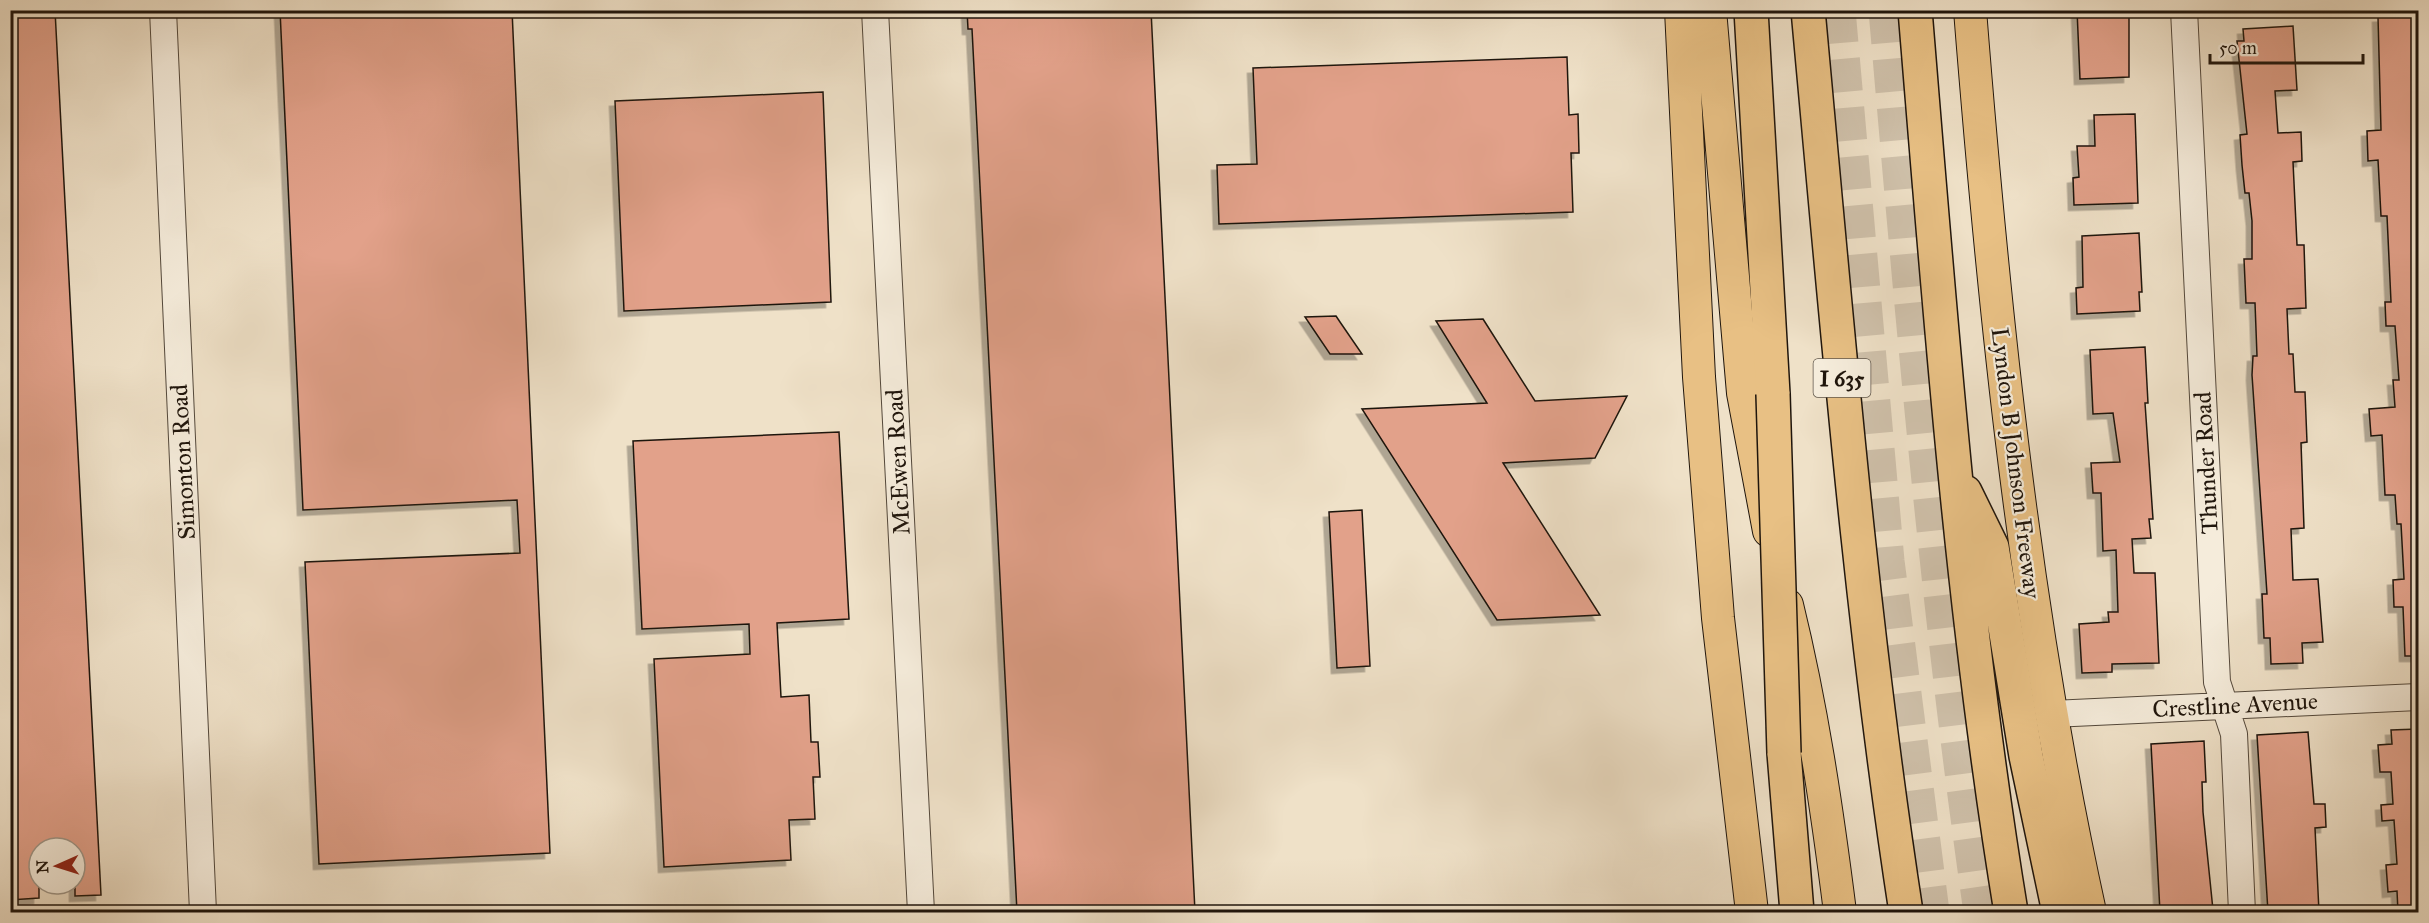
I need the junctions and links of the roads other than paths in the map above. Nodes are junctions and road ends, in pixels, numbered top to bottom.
1 (163, 10) edge
2 (875, 10) edge
3 (1681, 10) edge
4 (1710, 10) edge
5 (1751, 10) edge
6 (1808, 10) edge
7 (1915, 10) edge
8 (1970, 10) edge
9 (2184, 10) edge
10 (1956, 474) junction
11 (2418, 698) edge
12 (2225, 706) junction
13 (2052, 714) junction
14 (203, 912) edge
15 (921, 912) edge
16 (1752, 912) edge
17 (1797, 912) edge
18 (1840, 912) edge
19 (1906, 912) edge
20 (2011, 912) edge
21 (2059, 912) edge
22 (2090, 912) edge
23 (2242, 912) edge

1 - 14 street, Simonton Road
2 - 15 street, McEwen Road
3 - 16 main road
4 - 18 main road
5 - 17 highway, bridge
6 - 19 highway, I 635
7 - 10 highway
8 - 13 main road, Lyndon B Johnson Freeway
9 - 12 street, Thunder Road
10 - 20 highway
10 - 21 highway
11 - 12 street, Crestline Avenue
12 - 13 street, Crestline Avenue
12 - 23 street, Thunder Road
13 - 22 main road, Lyndon B Johnson Freeway

